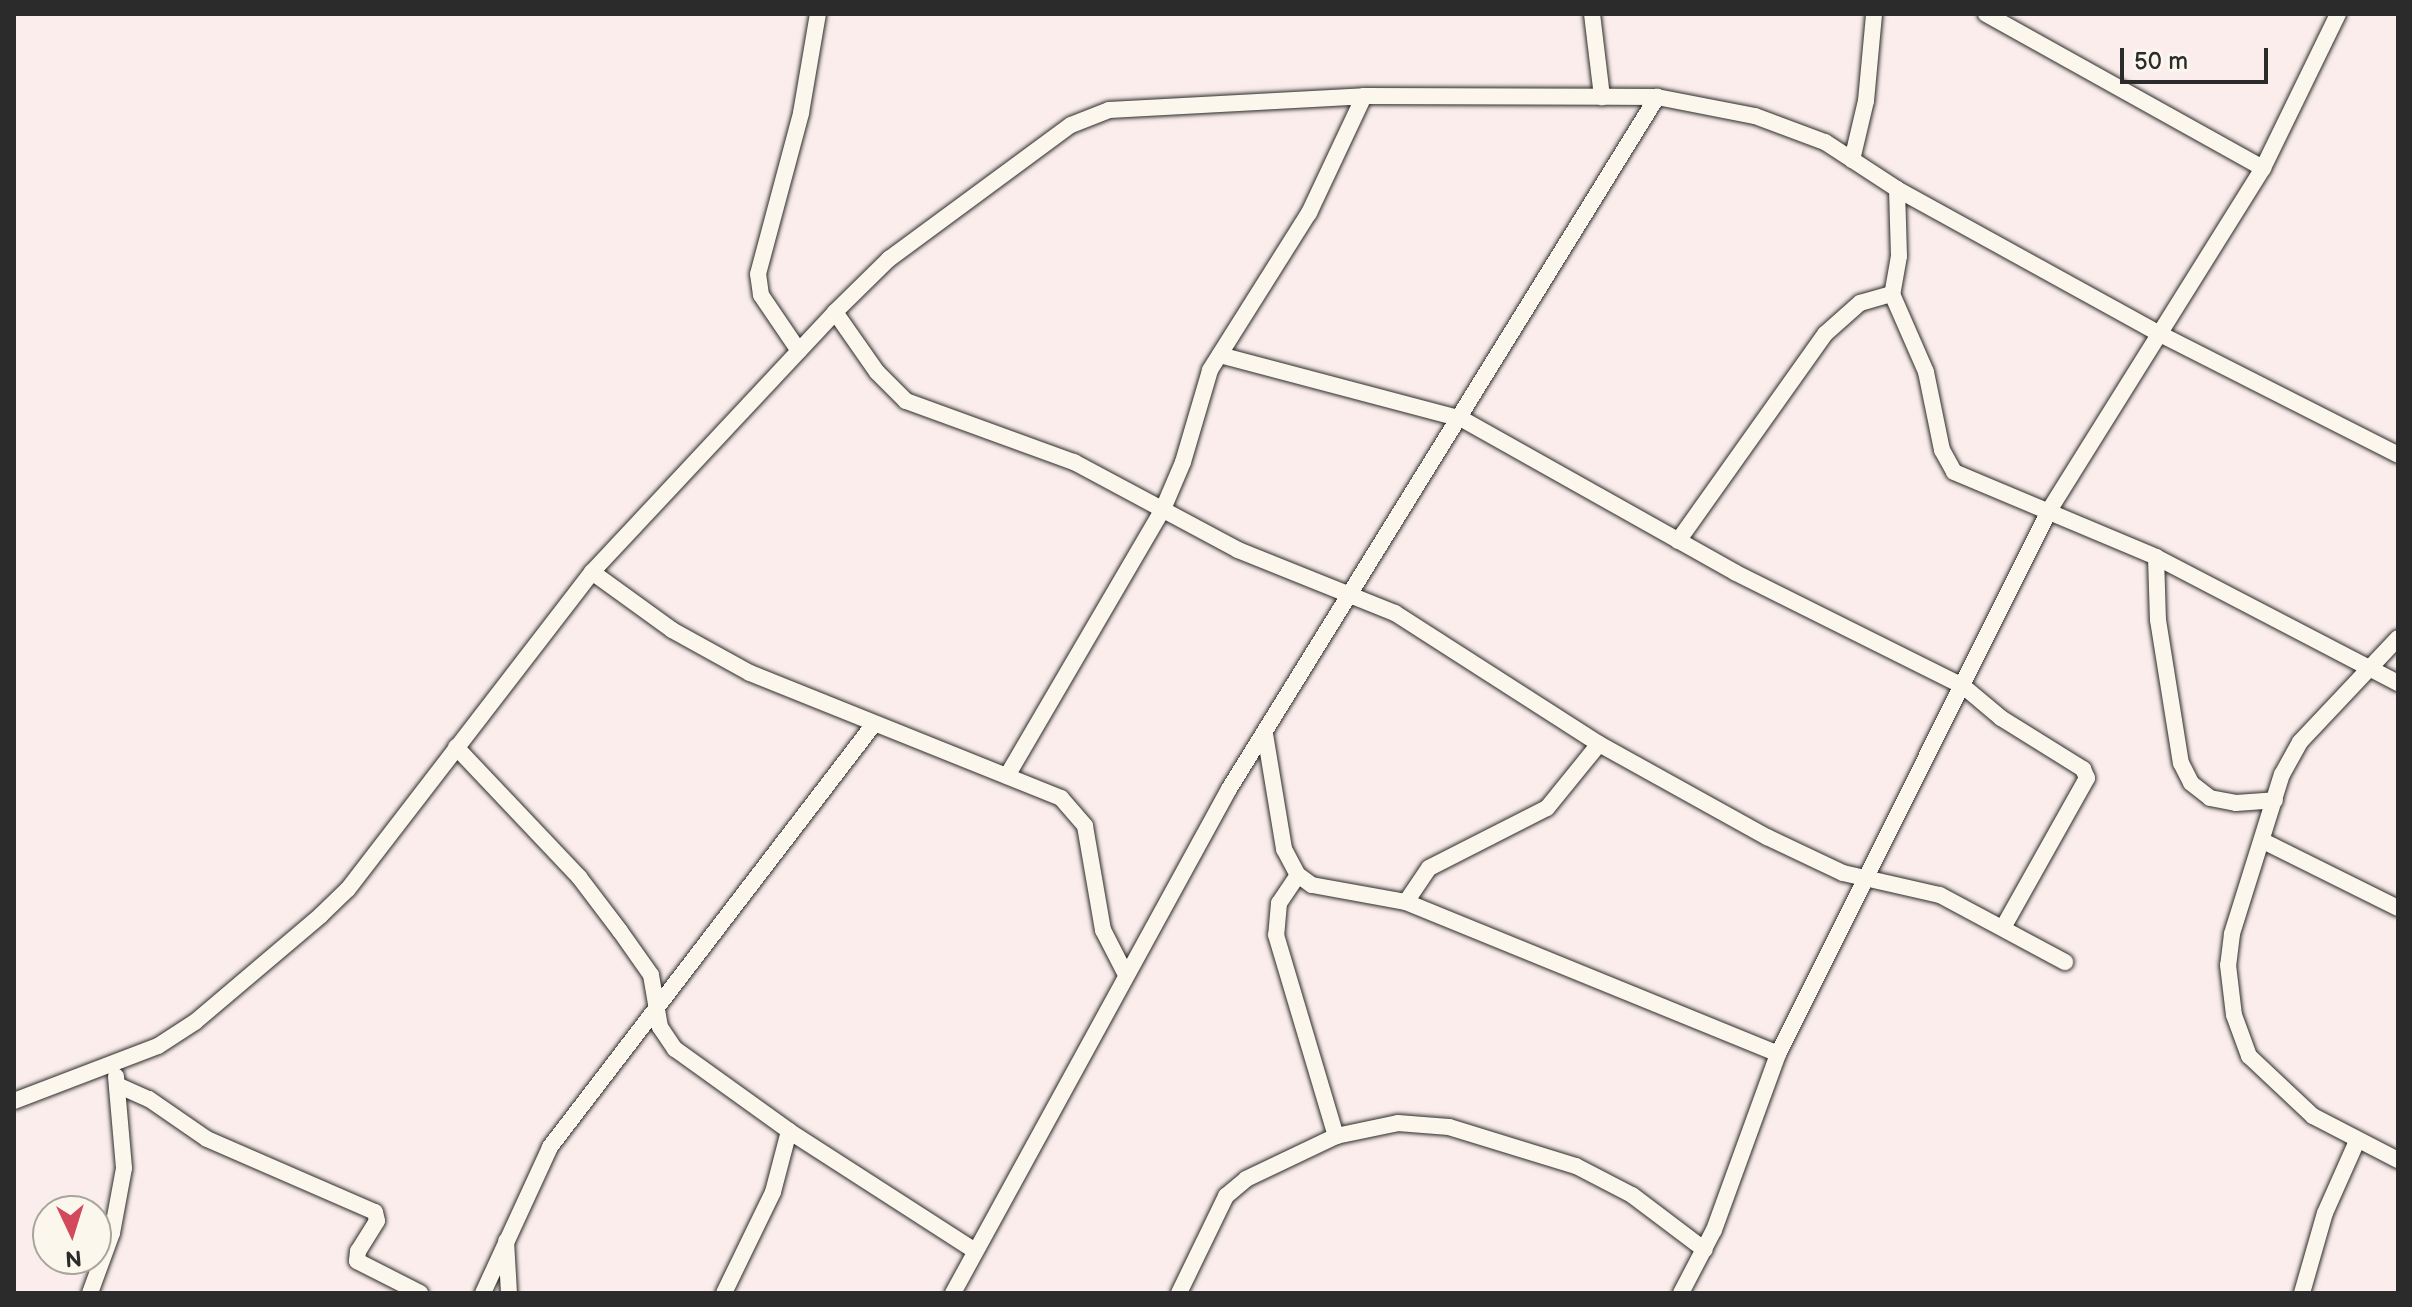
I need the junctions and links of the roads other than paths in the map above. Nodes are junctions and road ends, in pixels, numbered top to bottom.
1 (818, 14) edge
2 (1592, 14) edge
3 (1874, 14) edge
4 (1986, 14) edge
5 (2338, 14) edge
6 (1364, 96) junction
7 (1602, 97) junction
8 (1657, 97) junction
9 (1852, 160) junction
10 (2263, 168) junction
11 (1897, 189) junction
12 (1892, 294) junction
13 (835, 312) junction
14 (2160, 334) junction
15 (799, 351) junction
16 (1220, 355) junction
17 (1462, 419) junction
18 (2398, 455) edge
19 (1163, 509) junction
20 (2050, 509) junction
21 (1678, 541) junction
22 (2156, 557) junction
23 (592, 572) junction
24 (1346, 593) junction
25 (2398, 638) edge
26 (2372, 668) junction
27 (2398, 683) edge
28 (1963, 686) junction
29 (874, 724) junction
30 (1265, 734) junction
31 (1599, 744) junction
32 (456, 747) junction
33 (1007, 776) junction
34 (2275, 800) junction
35 (2265, 842) junction
36 (1298, 875) junction
37 (1868, 880) junction
38 (1406, 902) junction
39 (2398, 908) edge
40 (2004, 926) junction
41 (2065, 962) dead end
42 (1125, 973) junction
43 (656, 1012) junction
44 (1778, 1054) junction
45 (115, 1067) junction
46 (117, 1085) junction
47 (14, 1101) edge
48 (789, 1131) junction
49 (1336, 1136) junction
50 (2357, 1141) junction
51 (2398, 1160) edge
52 (506, 1235) junction
53 (974, 1250) junction
54 (1705, 1250) junction
55 (90, 1293) edge
56 (420, 1293) edge
57 (483, 1293) edge
58 (509, 1293) edge
59 (724, 1293) edge
60 (953, 1293) edge
61 (1179, 1293) edge
62 (1681, 1293) edge
63 (2302, 1293) edge

1 - 15 street
2 - 7 street
3 - 9 street
4 - 10 street
5 - 10 street
6 - 7 street
6 - 13 street
6 - 16 street
7 - 8 street
8 - 9 street
8 - 17 street
9 - 11 street
10 - 14 street
11 - 12 street
11 - 14 street
12 - 20 street
12 - 21 street
13 - 15 street
13 - 19 street
14 - 18 street
14 - 20 street
15 - 23 street
16 - 17 street
16 - 19 street
17 - 21 street
17 - 24 street
19 - 24 street
19 - 33 street
20 - 22 street
20 - 28 street
21 - 28 street
22 - 26 street
22 - 34 street
23 - 29 street
23 - 32 street
24 - 30 street
24 - 31 street
25 - 26 street
26 - 27 street
26 - 34 street
28 - 37 street
28 - 40 street
29 - 33 street
29 - 43 street
30 - 36 street
30 - 42 street
31 - 37 street
31 - 38 street
32 - 43 street
32 - 45 street
33 - 42 street
34 - 35 street
35 - 39 street
35 - 50 street
36 - 38 street
36 - 49 street
37 - 40 street
37 - 44 street
38 - 44 street
40 - 41 street
42 - 53 street
43 - 48 street
43 - 52 street
44 - 54 street
45 - 46 street
45 - 47 street
46 - 55 street
46 - 56 street
48 - 53 street
48 - 59 street
49 - 54 street
49 - 61 street
50 - 51 street
50 - 63 street
52 - 57 street
52 - 58 street
53 - 60 street
54 - 62 street

